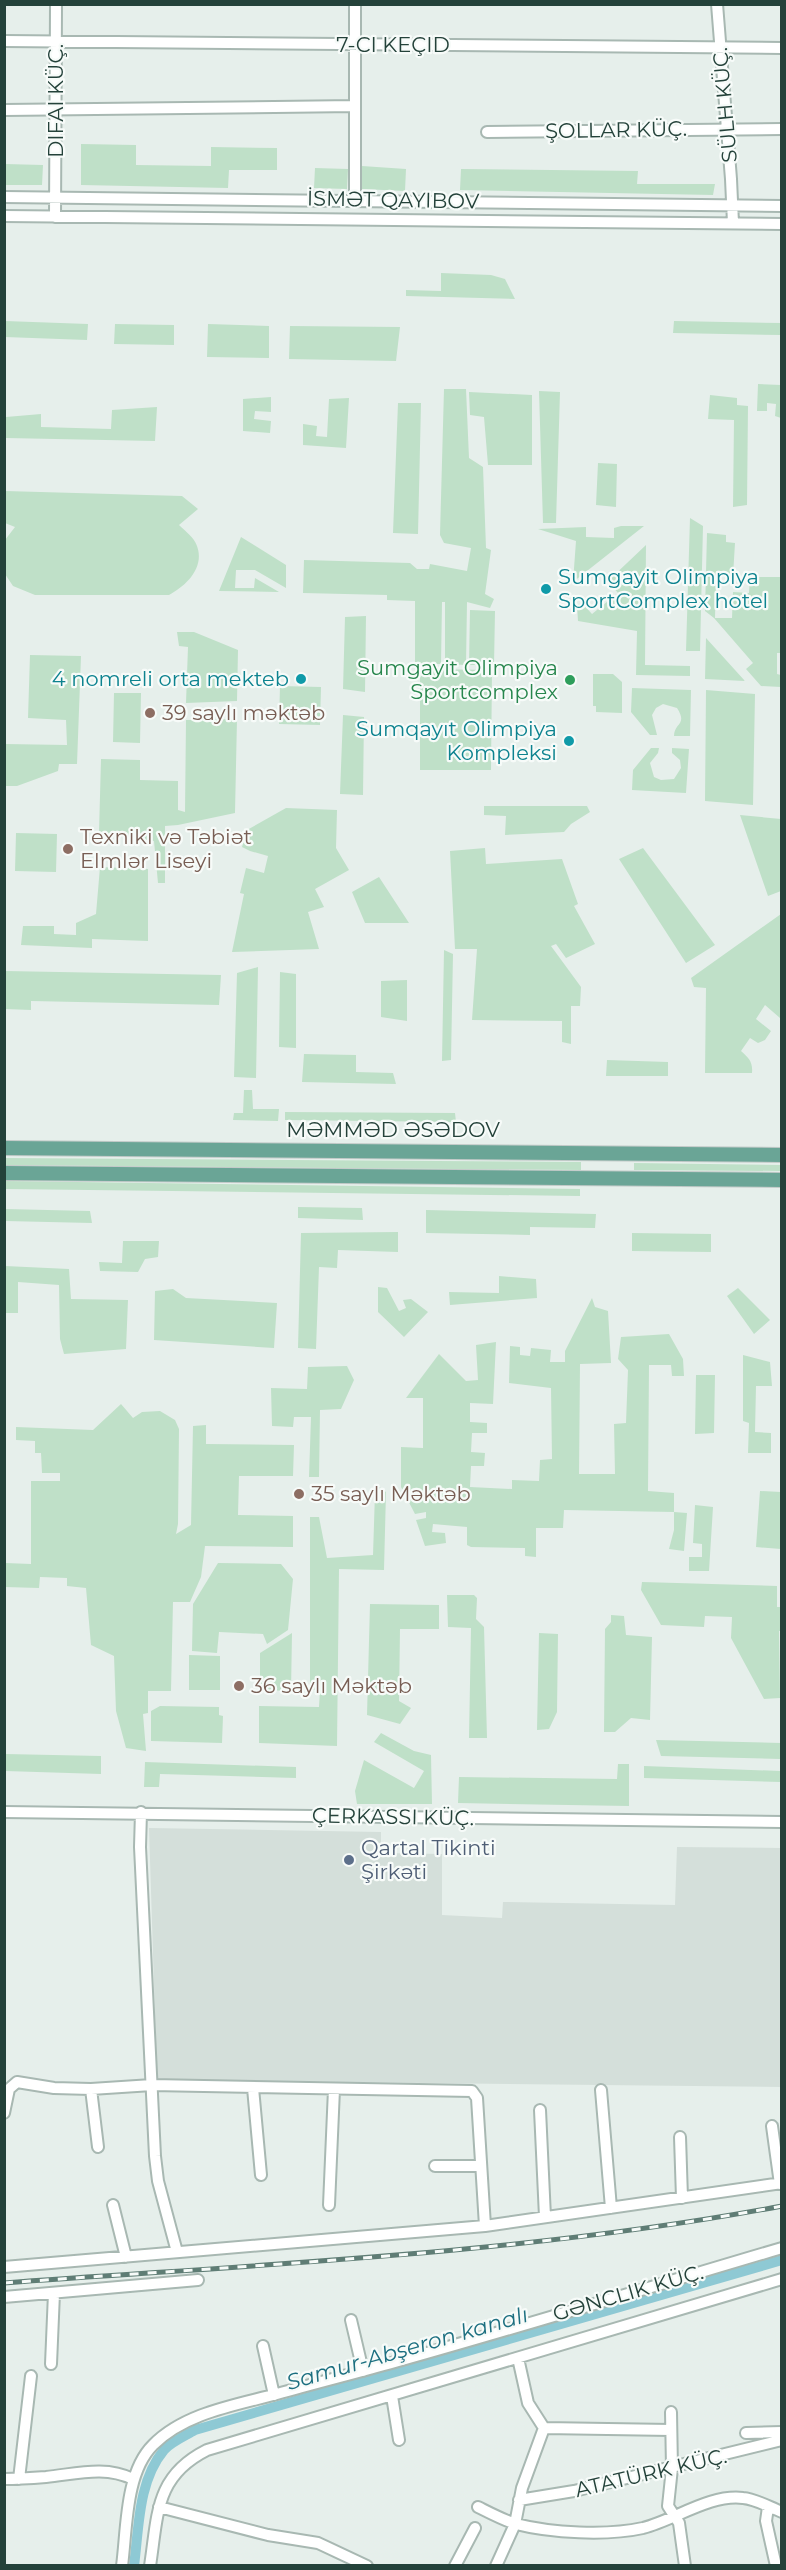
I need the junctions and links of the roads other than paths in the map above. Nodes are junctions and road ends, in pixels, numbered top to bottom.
1 (56, 4) edge
2 (355, 4) edge
3 (717, 4) edge
4 (4, 40) edge
5 (56, 41) junction
6 (355, 45) junction
7 (720, 47) junction
8 (782, 48) edge
9 (355, 106) junction
10 (4, 110) edge
11 (56, 111) junction
12 (727, 129) junction
13 (782, 129) edge
14 (487, 132) dead end
15 (4, 197) edge
16 (55, 197) junction
17 (355, 200) junction
18 (412, 201) junction
19 (540, 202) junction
20 (732, 206) junction
21 (782, 206) edge
22 (4, 216) edge
23 (55, 217) junction
24 (412, 219) junction
25 (539, 220) junction
26 (733, 224) junction
27 (782, 224) edge
28 (4, 1148) edge
29 (782, 1155) edge
30 (4, 1173) edge
31 (782, 1180) edge
32 (4, 1812) edge
33 (141, 1812) junction
34 (782, 1822) edge
35 (152, 2085) junction
36 (253, 2088) junction
37 (91, 2089) junction
38 (334, 2089) junction
39 (601, 2090) dead end
40 (540, 2110) dead end
41 (4, 2113) edge
42 (772, 2126) dead end
43 (680, 2137) dead end
44 (98, 2147) dead end
45 (435, 2166) dead end
46 (480, 2166) junction
47 (261, 2175) dead end
48 (781, 2183) edge
49 (682, 2199) junction
50 (113, 2205) dead end
51 (330, 2205) dead end
52 (611, 2208) junction
53 (545, 2217) junction
54 (485, 2226) junction
55 (782, 2248) edge
56 (177, 2252) junction
57 (126, 2257) junction
58 (4, 2267) edge
59 (782, 2279) edge
60 (198, 2280) dead end
61 (54, 2293) junction
62 (4, 2297) edge
63 (351, 2320) dead end
64 (263, 2346) dead end
65 (518, 2358) junction
66 (51, 2364) dead end
67 (363, 2371) junction
68 (31, 2376) dead end
69 (274, 2395) junction
70 (392, 2396) junction
71 (671, 2412) dead end
72 (544, 2428) junction
73 (671, 2430) junction
74 (782, 2432) edge
75 (746, 2433) dead end
76 (399, 2440) dead end
77 (782, 2440) edge
78 (672, 2468) junction
79 (4, 2479) edge
80 (19, 2479) junction
81 (133, 2479) junction
82 (519, 2500) junction
83 (159, 2507) junction
84 (478, 2507) dead end
85 (768, 2507) junction
86 (782, 2512) edge
87 (676, 2517) junction
88 (515, 2524) junction
89 (475, 2528) dead end
90 (122, 2565) edge
91 (150, 2565) edge
92 (367, 2565) edge
93 (455, 2565) edge
94 (496, 2565) edge
95 (685, 2565) edge
96 (776, 2565) edge

1 - 5 street, DIFAI KÜÇ.
2 - 6 street
3 - 7 street, SÜLH KÜÇ.
4 - 5 street, 7-CI KEÇID
5 - 6 street, 7-CI KEÇID
5 - 11 street, DIFAI KÜÇ.
6 - 7 street, 7-CI KEÇID
6 - 9 street
7 - 8 street, 7-CI KEÇID
7 - 12 street, SÜLH KÜÇ.
9 - 11 street
9 - 17 street
10 - 11 street
11 - 16 street, DIFAI KÜÇ.
12 - 13 street, ŞOLLAR KÜÇ.
12 - 14 street, ŞOLLAR KÜÇ.
12 - 20 street, SÜLH KÜÇ.
15 - 16 street
16 - 17 street
16 - 23 street, DIFAI KÜÇ.
17 - 18 street
18 - 19 street
18 - 24 street
19 - 20 street
19 - 25 street
20 - 21 street
20 - 26 street, SÜLH KÜÇ.
22 - 23 street
23 - 24 street
24 - 25 street
25 - 26 street
26 - 27 street
28 - 29 main road, MƏMMƏD ƏSƏDOV
30 - 31 main road
32 - 33 street
33 - 34 street
33 - 35 street
35 - 36 street
35 - 37 street
35 - 56 street
36 - 38 street
36 - 47 street
37 - 41 street
37 - 44 street
38 - 46 street
38 - 51 street
39 - 52 street
40 - 53 street
42 - 48 street
43 - 49 street
45 - 46 street
46 - 54 street
48 - 49 street
49 - 52 street
50 - 57 street
52 - 53 street
53 - 54 street
54 - 56 street
55 - 67 street, GƏNCLIK KÜÇ.
56 - 57 street
57 - 58 street
59 - 65 street, GƏNCLIK KÜÇ.
60 - 61 street
61 - 62 street
61 - 66 street
63 - 67 street
64 - 69 street
65 - 70 street, GƏNCLIK KÜÇ.
65 - 72 street
67 - 69 street, GƏNCLIK KÜÇ.
68 - 80 street
69 - 81 street, GƏNCLIK KÜÇ.
70 - 76 street
70 - 83 street, GƏNCLIK KÜÇ.
71 - 73 street
72 - 73 street
72 - 82 street
73 - 78 street
74 - 75 street
77 - 78 street, ATATÜRK KÜÇ.
78 - 82 street, ATATÜRK KÜÇ.
78 - 87 street
79 - 80 street
80 - 81 street
81 - 90 street, GƏNCLIK KÜÇ.
82 - 88 street
83 - 91 street, GƏNCLIK KÜÇ.
83 - 92 street
84 - 88 street
85 - 86 street
85 - 87 street
85 - 96 street
87 - 88 street
87 - 95 street
88 - 94 street
89 - 93 street

